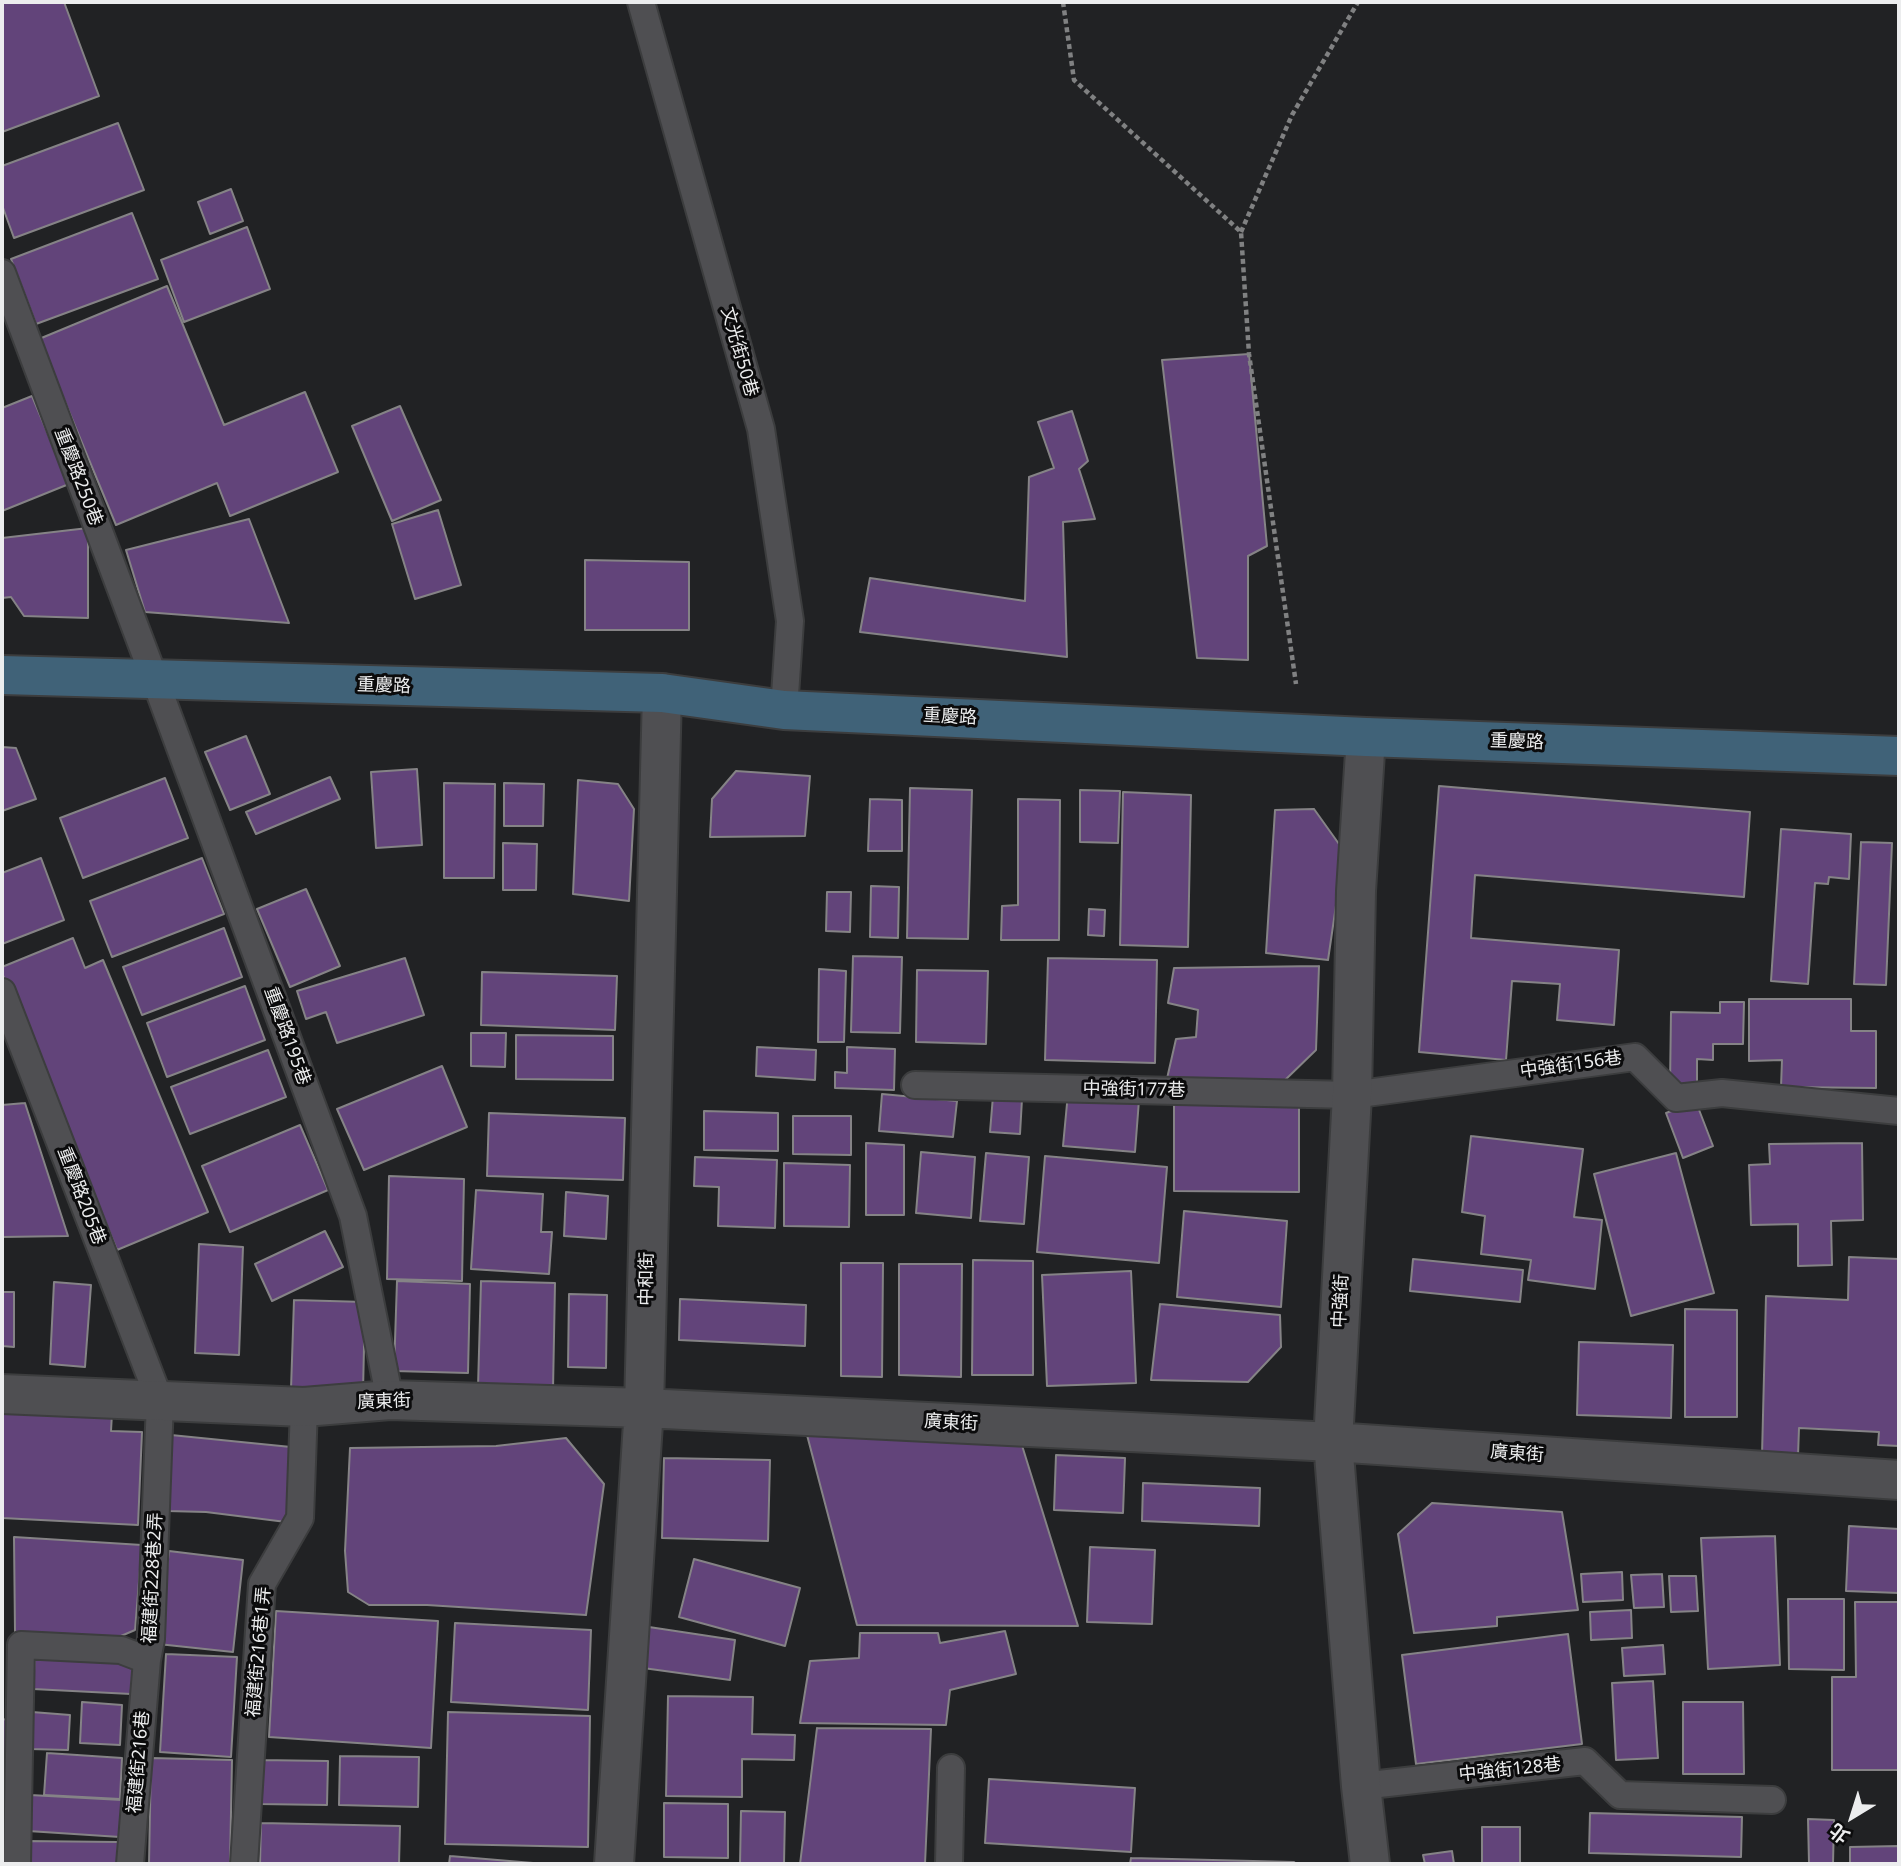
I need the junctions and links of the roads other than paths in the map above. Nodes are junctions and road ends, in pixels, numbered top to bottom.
1 (641, 2) edge
2 (2, 273) edge
3 (2, 675) edge
4 (155, 680) junction
5 (662, 693) junction
6 (784, 710) junction
7 (1366, 737) junction
8 (1899, 756) edge
9 (2, 992) edge
10 (915, 1085) dead end
11 (1352, 1095) junction
12 (1899, 1111) edge
13 (2, 1394) edge
14 (390, 1400) junction
15 (160, 1401) junction
16 (304, 1407) junction
17 (644, 1408) junction
18 (1333, 1442) junction
19 (1899, 1480) edge
20 (147, 1660) junction
21 (951, 1768) dead end
22 (1361, 1786) junction
23 (1772, 1800) dead end
24 (17, 1864) edge
25 (130, 1864) edge
26 (244, 1864) edge
27 (614, 1864) edge
28 (949, 1864) edge
29 (1370, 1864) edge

1 - 6 lane, 文光街50巷
2 - 4 lane, 重慶路250巷
3 - 4 street, 重慶路
4 - 5 street, 重慶路
4 - 14 lane, 重慶路195巷
5 - 6 street, 重慶路
5 - 17 street, 中和街
6 - 7 street, 重慶路
7 - 8 street, 重慶路
7 - 11 street, 中強街
9 - 15 lane, 重慶路205巷
10 - 11 lane, 中強街177巷
11 - 12 lane, 中強街156巷
11 - 18 street, 中強街
13 - 15 street, 廣東街
14 - 16 street, 廣東街
14 - 17 street, 廣東街
15 - 16 street, 廣東街
15 - 20 lane, 福建街228巷2弄
16 - 26 lane, 福建街216巷1弄
17 - 18 street, 廣東街
17 - 27 street, 中和街
18 - 19 street, 廣東街
18 - 22 street, 中強街
20 - 24 lane, 福建街228巷2弄
20 - 25 lane, 福建街216巷
21 - 28 lane
22 - 23 lane, 中強街128巷
22 - 29 street, 中強街

